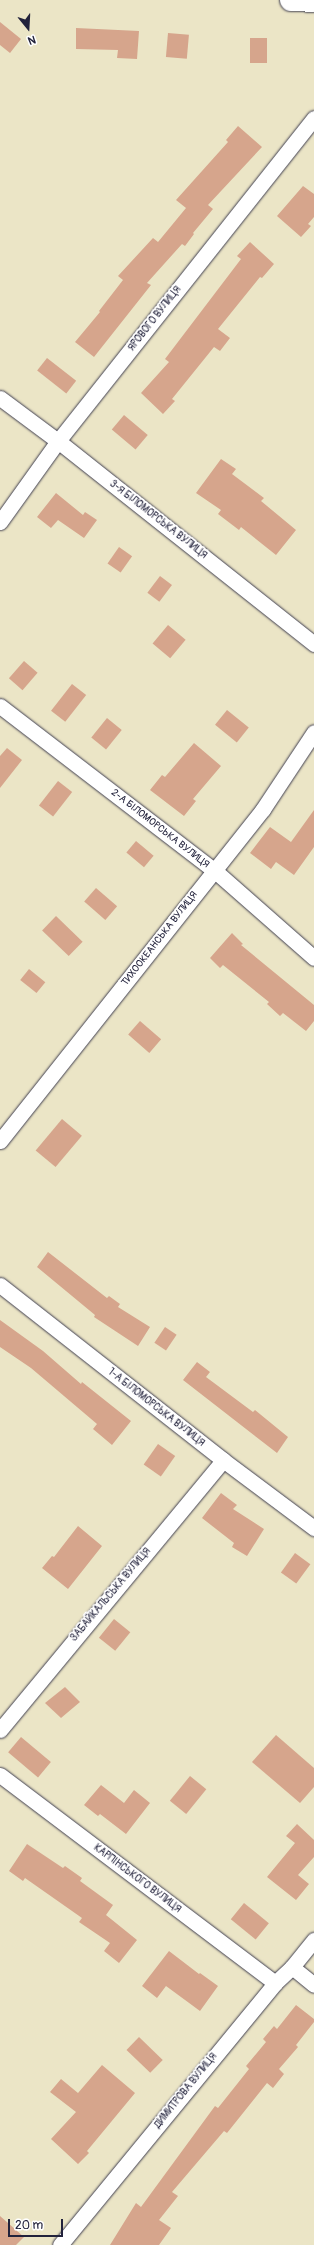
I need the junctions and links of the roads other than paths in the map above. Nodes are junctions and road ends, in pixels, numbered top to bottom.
1 (291, 0) edge
2 (314, 1) edge
3 (314, 118) edge
4 (0, 398) edge
5 (58, 442) junction
6 (0, 522) edge
7 (314, 644) edge
8 (0, 706) edge
9 (314, 732) edge
10 (214, 870) junction
11 (314, 958) edge
12 (0, 1141) edge
13 (0, 1285) edge
14 (222, 1460) junction
15 (314, 1528) edge
16 (0, 1730) edge
17 (0, 1774) edge
18 (314, 1940) edge
19 (292, 1967) junction
20 (275, 1983) junction
21 (314, 1985) edge
22 (60, 2245) edge

1 - 2 main road
3 - 5 street, ЯРОВОГО ВУЛИЦЯ
4 - 5 street, 3-Я БІЛОМОРСЬКА ВУЛИЦЯ
5 - 6 street, ЯРОВОГО ВУЛИЦЯ
5 - 7 street, 3-Я БІЛОМОРСЬКА ВУЛИЦЯ
8 - 10 street, 2-А БІЛОМОРСЬКА ВУЛИЦЯ
9 - 10 street, ТИХООКЕАНСЬКА ВУЛИЦЯ
10 - 11 street, 2-А БІЛОМОРСЬКА ВУЛИЦЯ
10 - 12 street, ТИХООКЕАНСЬКА ВУЛИЦЯ
13 - 14 street, 1-А БІЛОМОРСЬКА ВУЛИЦЯ
14 - 15 street, 1-А БІЛОМОРСЬКА ВУЛИЦЯ
14 - 16 street, ЗАБАЙКАЛЬСЬКА ВУЛИЦЯ
17 - 20 street, КАРПІНСЬКОГО ВУЛИЦЯ
18 - 19 street, ДИМИТРОВА ВУЛИЦЯ
19 - 20 street, ДИМИТРОВА ВУЛИЦЯ
19 - 21 street
20 - 22 street, ДИМИТРОВА ВУЛИЦЯ

